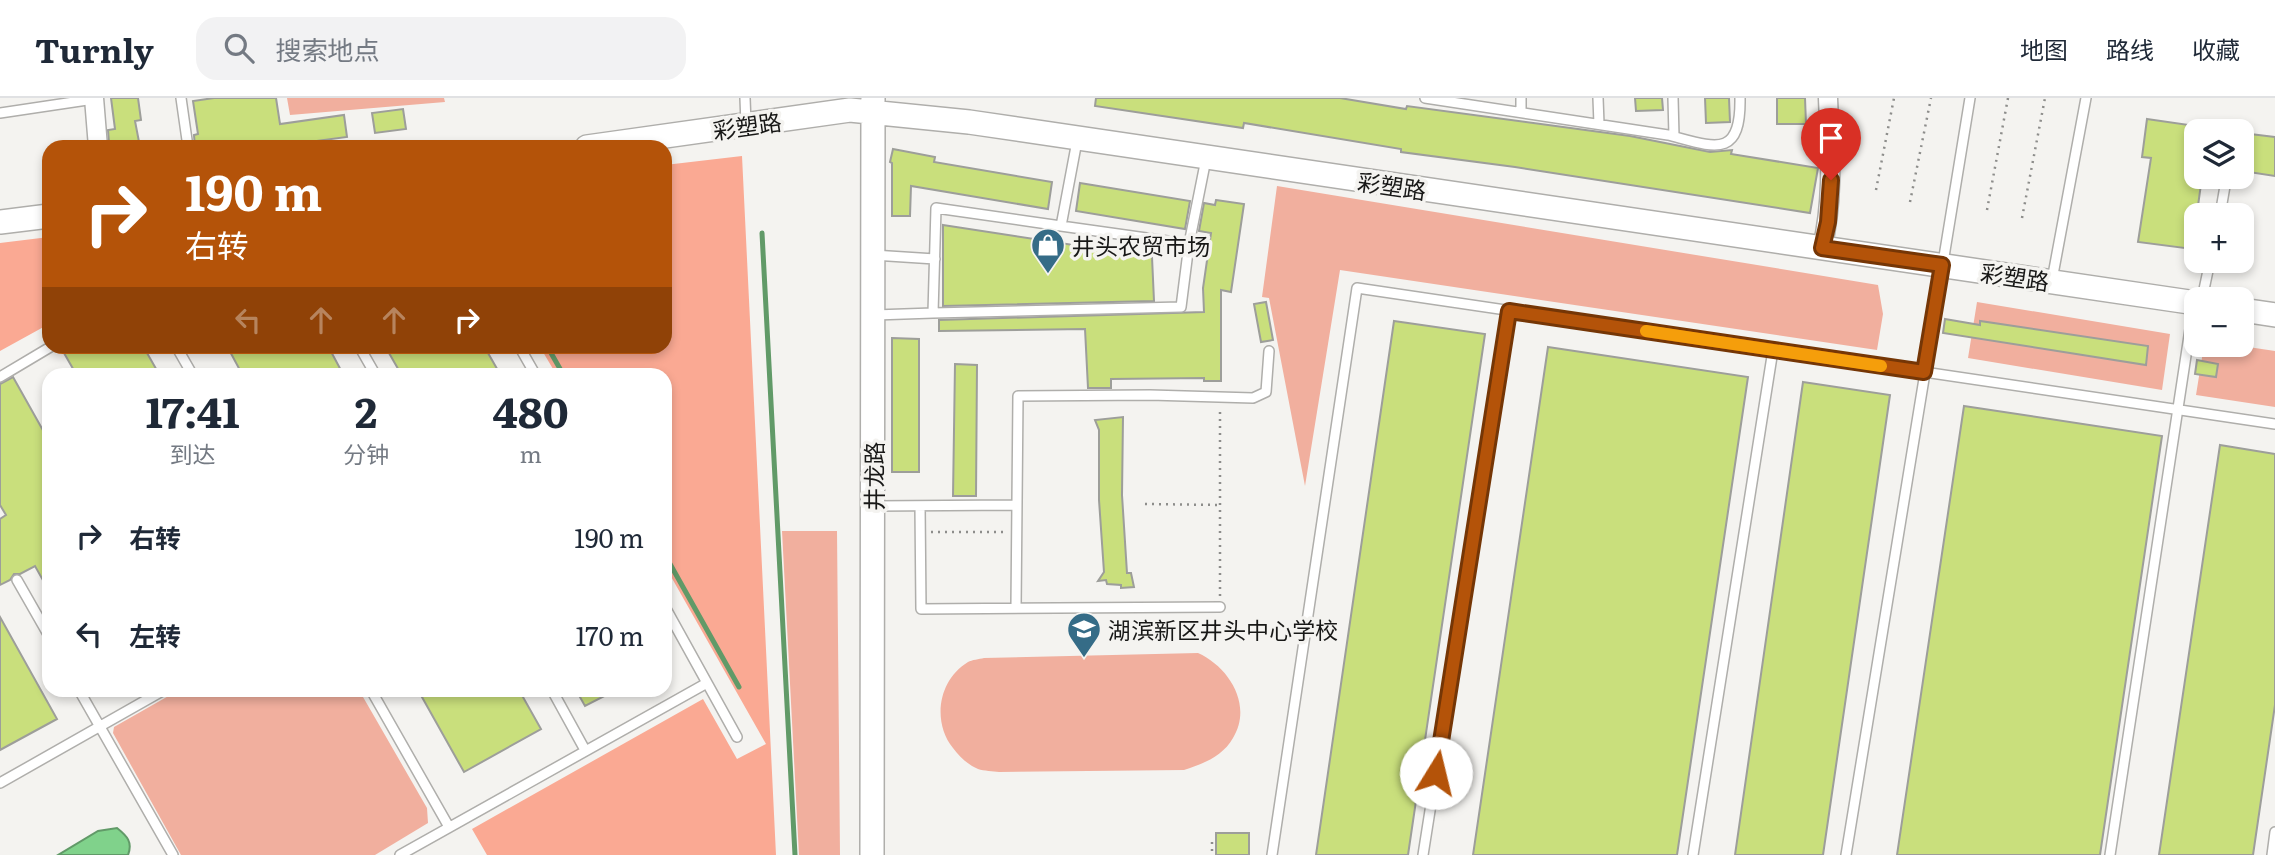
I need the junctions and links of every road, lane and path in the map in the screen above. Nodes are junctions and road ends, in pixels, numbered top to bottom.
1 (94, 98) edge
2 (181, 98) edge
3 (745, 98) edge
4 (1425, 98) edge
5 (1521, 98) edge
6 (1598, 98) edge
7 (1673, 98) edge
8 (1740, 98) edge
9 (1828, 98) edge
10 (1894, 98) edge
11 (1931, 98) edge
12 (1970, 98) edge
13 (2008, 98) edge
14 (2045, 98) edge
15 (2086, 98) edge
16 (1454, 100) edge
17 (873, 105) edge
18 (0, 113) edge
19 (1521, 113) junction
20 (1599, 124) junction
21 (746, 125) junction
22 (1674, 136) junction
23 (1077, 139) junction
24 (97, 140) edge
25 (187, 140) edge
26 (638, 140) edge
27 (1206, 158) junction
28 (1876, 190) dead end
29 (1910, 202) dead end
30 (1987, 210) dead end
31 (42, 217) edge
32 (2022, 218) dead end
33 (0, 222) edge
34 (1061, 226) junction
35 (1189, 244) junction
36 (1822, 248) junction
37 (873, 255) junction
38 (934, 259) junction
39 (1942, 265) junction
40 (2052, 282) junction
41 (2184, 300) edge
42 (1509, 311) junction
43 (2254, 312) edge
44 (933, 313) junction
45 (873, 315) junction
46 (2275, 315) edge
47 (1773, 350) junction
48 (1269, 351) dead end
49 (42, 352) edge
50 (2188, 357) edge
51 (1924, 372) junction
52 (0, 377) edge
53 (1220, 397) junction
54 (2178, 410) junction
55 (2275, 424) edge
56 (1145, 504) dead end
57 (1017, 505) junction
58 (1220, 505) junction
59 (873, 506) junction
60 (920, 506) junction
61 (921, 532) junction
62 (1017, 532) junction
63 (17, 580) dead end
64 (1220, 607) joint
65 (1016, 608) junction
66 (672, 620) edge
67 (42, 624) edge
68 (707, 683) junction
69 (83, 697) edge
70 (152, 697) edge
71 (375, 697) edge
72 (556, 697) edge
73 (100, 726) junction
74 (737, 737) dead end
75 (585, 750) junction
76 (0, 783) edge
77 (449, 827) junction
78 (2275, 832) edge
79 (1212, 842) dead end
80 (173, 855) edge
81 (400, 855) edge
82 (872, 855) edge
83 (1212, 855) edge
84 (1272, 855) edge
85 (1423, 855) edge
86 (1693, 855) edge
87 (1846, 855) edge
88 (2110, 855) edge
89 (2272, 855) edge

1 - 18 lane
1 - 24 street
2 - 25 lane
3 - 21 lane
4 - 16 lane
5 - 19 lane
6 - 20 lane
7 - 22 lane
8 - 22 lane
9 - 36 street
10 - 28 path
11 - 29 path
12 - 39 lane
13 - 30 path
14 - 32 path
15 - 40 lane
16 - 19 lane
17 - 21 street, 彩塑路
17 - 23 street, 彩塑路
17 - 37 street, 井龙路
19 - 20 lane
20 - 22 lane
21 - 26 street, 彩塑路
23 - 27 street, 彩塑路
23 - 34 lane
27 - 35 lane
27 - 36 street, 彩塑路
31 - 33 street
34 - 35 lane
34 - 38 lane
35 - 44 lane
36 - 39 street, 彩塑路
37 - 38 lane
37 - 45 street, 井龙路
38 - 44 lane
39 - 40 street, 彩塑路
39 - 51 lane
40 - 41 street, 彩塑路
42 - 47 lane
42 - 84 lane
42 - 85 lane
43 - 46 street
44 - 45 lane
45 - 59 street, 井龙路
47 - 51 lane
47 - 86 lane
48 - 53 lane
49 - 52 lane
50 - 54 lane
51 - 54 lane
51 - 87 lane
53 - 57 lane
53 - 58 path
54 - 55 lane
54 - 88 lane
56 - 58 path
57 - 60 lane
57 - 62 lane
58 - 64 path
59 - 60 lane
59 - 82 street, 井龙路
60 - 61 lane
61 - 62 path
61 - 65 lane
62 - 65 lane
63 - 67 lane
64 - 65 lane
66 - 68 lane
68 - 74 lane
68 - 75 lane
69 - 73 lane
70 - 73 lane
71 - 77 lane
72 - 75 lane
73 - 76 lane
73 - 80 lane
75 - 77 lane
77 - 81 lane
78 - 89 lane
79 - 83 path

